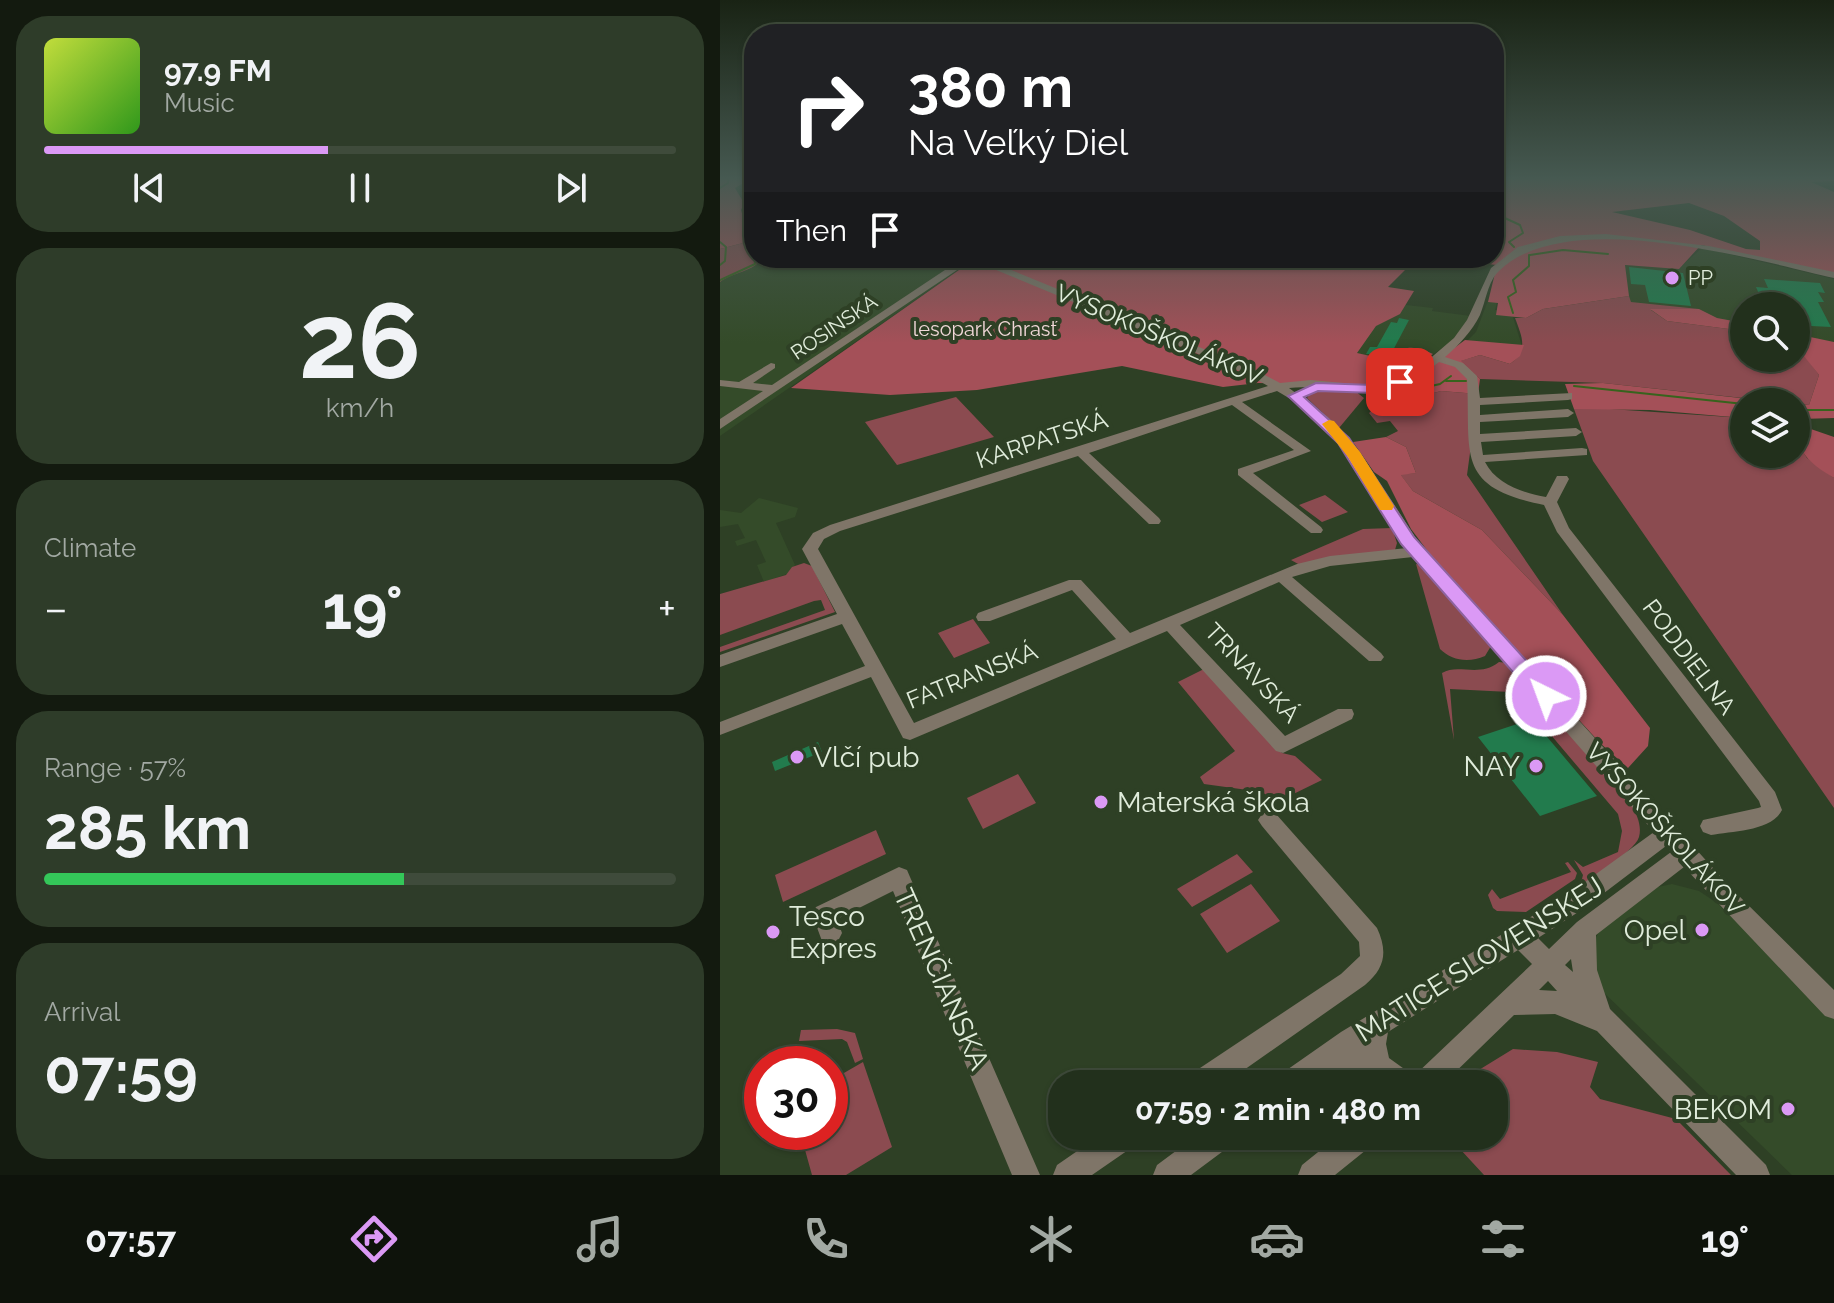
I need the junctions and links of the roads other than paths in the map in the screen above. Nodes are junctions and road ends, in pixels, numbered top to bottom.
1 (1504, 261) edge
2 (954, 268) edge
3 (1006, 268) edge
4 (1496, 268) edge
5 (1834, 275) edge
6 (1437, 358) junction
7 (771, 366) dead end
8 (720, 383) edge
9 (742, 385) junction
10 (1280, 387) junction
11 (1321, 387) junction
12 (775, 389) junction
13 (1295, 396) junction
14 (1568, 396) dead end
15 (1235, 402) junction
16 (1475, 402) junction
17 (1568, 413) dead end
18 (1476, 419) junction
19 (720, 425) edge
20 (1576, 432) dead end
21 (1476, 438) junction
22 (1080, 451) junction
23 (1582, 452) dead end
24 (1477, 459) junction
25 (1562, 479) dead end
26 (1550, 502) junction
27 (1154, 521) dead end
28 (1316, 530) dead end
29 (818, 536) joint
30 (1417, 552) junction
31 (1280, 575) junction
32 (846, 617) junction
33 (984, 617) dead end
34 (1169, 623) junction
35 (1127, 640) junction
36 (1375, 657) dead end
37 (720, 661) edge
38 (875, 669) junction
39 (1345, 714) dead end
40 (722, 729) dead end
41 (1269, 820) dead end
42 (1711, 826) dead end
43 (1667, 834) junction
44 (1685, 854) junction
45 (1585, 930) junction
46 (830, 933) dead end
47 (1521, 937) junction
48 (1548, 965) junction
49 (1509, 1003) junction
50 (1834, 1007) edge
51 (1606, 1023) junction
52 (1377, 1024) junction
53 (1315, 1066) junction
54 (1221, 1070) edge
55 (1310, 1070) edge
56 (1363, 1070) edge
57 (1380, 1070) edge
58 (1440, 1070) edge
59 (1104, 1150) edge
60 (1199, 1150) edge
61 (1343, 1150) edge
62 (1026, 1175) edge
63 (1067, 1175) edge
64 (1167, 1175) edge
65 (1312, 1175) edge
66 (1756, 1175) edge

1 - 5 street
2 - 12 street, ROSINSKÁ
3 - 10 street, VYSOKOŠKOLÁKOV
4 - 6 street
6 - 11 street
6 - 16 street
7 - 9 street
8 - 9 street
9 - 12 street
10 - 11 street
10 - 13 street, VYSOKOŠKOLÁKOV
10 - 15 street, KARPATSKÁ
11 - 13 street
12 - 19 street, ROSINSKÁ
13 - 30 street, VYSOKOŠKOLÁKOV
14 - 16 street
15 - 22 street, KARPATSKÁ
15 - 28 street
16 - 18 street
17 - 18 street
18 - 21 street
20 - 21 street
21 - 24 street
22 - 27 street
22 - 29 street, KARPATSKÁ
23 - 24 street
24 - 26 street
25 - 26 street
26 - 42 street, PODDIELNA
29 - 32 street, FATRANSKÁ
30 - 31 street, FATRANSKÁ
30 - 43 street, VYSOKOŠKOLÁKOV
31 - 34 street, FATRANSKÁ
31 - 36 street
32 - 37 street
32 - 38 street, FATRANSKÁ
33 - 35 street
34 - 35 street, FATRANSKÁ
34 - 39 street, TRNAVSKÁ
35 - 38 street, FATRANSKÁ
38 - 40 street
41 - 54 street
43 - 44 street, VYSOKOŠKOLÁKOV
43 - 47 street, MATICE SLOVENSKEJ
44 - 45 street, MATICE SLOVENSKEJ
44 - 50 street, VYSOKOŠKOLÁKOV
45 - 48 street, MATICE SLOVENSKEJ
45 - 51 street
46 - 62 street, TRENČIANSKA
47 - 48 street
47 - 52 street, MATICE SLOVENSKEJ
48 - 49 street, MATICE SLOVENSKEJ
48 - 51 street
49 - 51 street
49 - 58 street, MATICE SLOVENSKEJ
51 - 66 street
52 - 53 street, MATICE SLOVENSKEJ
52 - 57 street
53 - 55 street, MATICE SLOVENSKEJ
53 - 56 street
59 - 63 street
60 - 64 street
61 - 65 street

